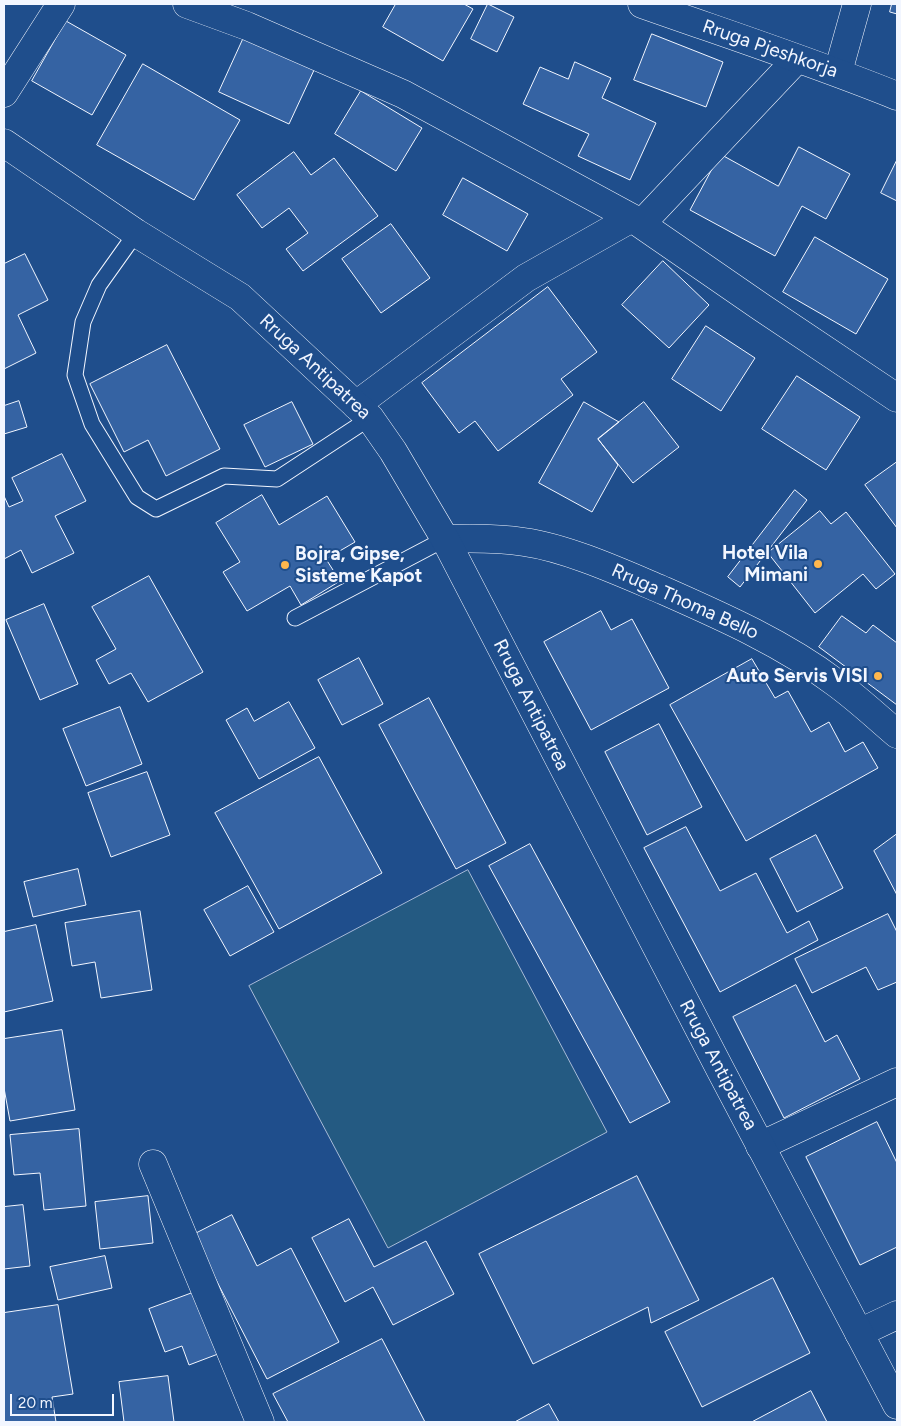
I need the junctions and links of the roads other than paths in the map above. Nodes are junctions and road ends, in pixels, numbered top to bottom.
1 (61, 4) edge
2 (187, 4) edge
3 (642, 4) edge
4 (857, 4) edge
5 (797, 59) junction
6 (838, 72) junction
7 (4, 93) edge
8 (897, 96) edge
9 (4, 143) edge
10 (637, 221) junction
11 (136, 233) junction
12 (897, 398) edge
13 (363, 412) junction
14 (445, 539) junction
15 (295, 618) dead end
16 (897, 734) edge
17 (897, 1082) edge
18 (760, 1146) junction
19 (153, 1164) dead end
20 (897, 1314) edge
21 (859, 1333) junction
22 (897, 1405) edge
23 (260, 1422) edge

1 - 7 street
2 - 10 street
3 - 5 street, Rruga Pjeshkorja
4 - 6 street
5 - 6 street, Rruga Pjeshkorja
5 - 10 street
6 - 8 street, Rruga Pjeshkorja
9 - 11 street, Rruga Antipatrea
10 - 12 street
10 - 13 street
11 - 13 street, Rruga Antipatrea
11 - 13 lane
13 - 14 street, Rruga Antipatrea
14 - 15 lane
14 - 16 street, Rruga Thoma Bello
14 - 18 street, Rruga Antipatrea
17 - 18 street
18 - 21 street, Rruga Antipatrea
19 - 23 street
20 - 21 street
21 - 22 street, Rruga Antipatrea

